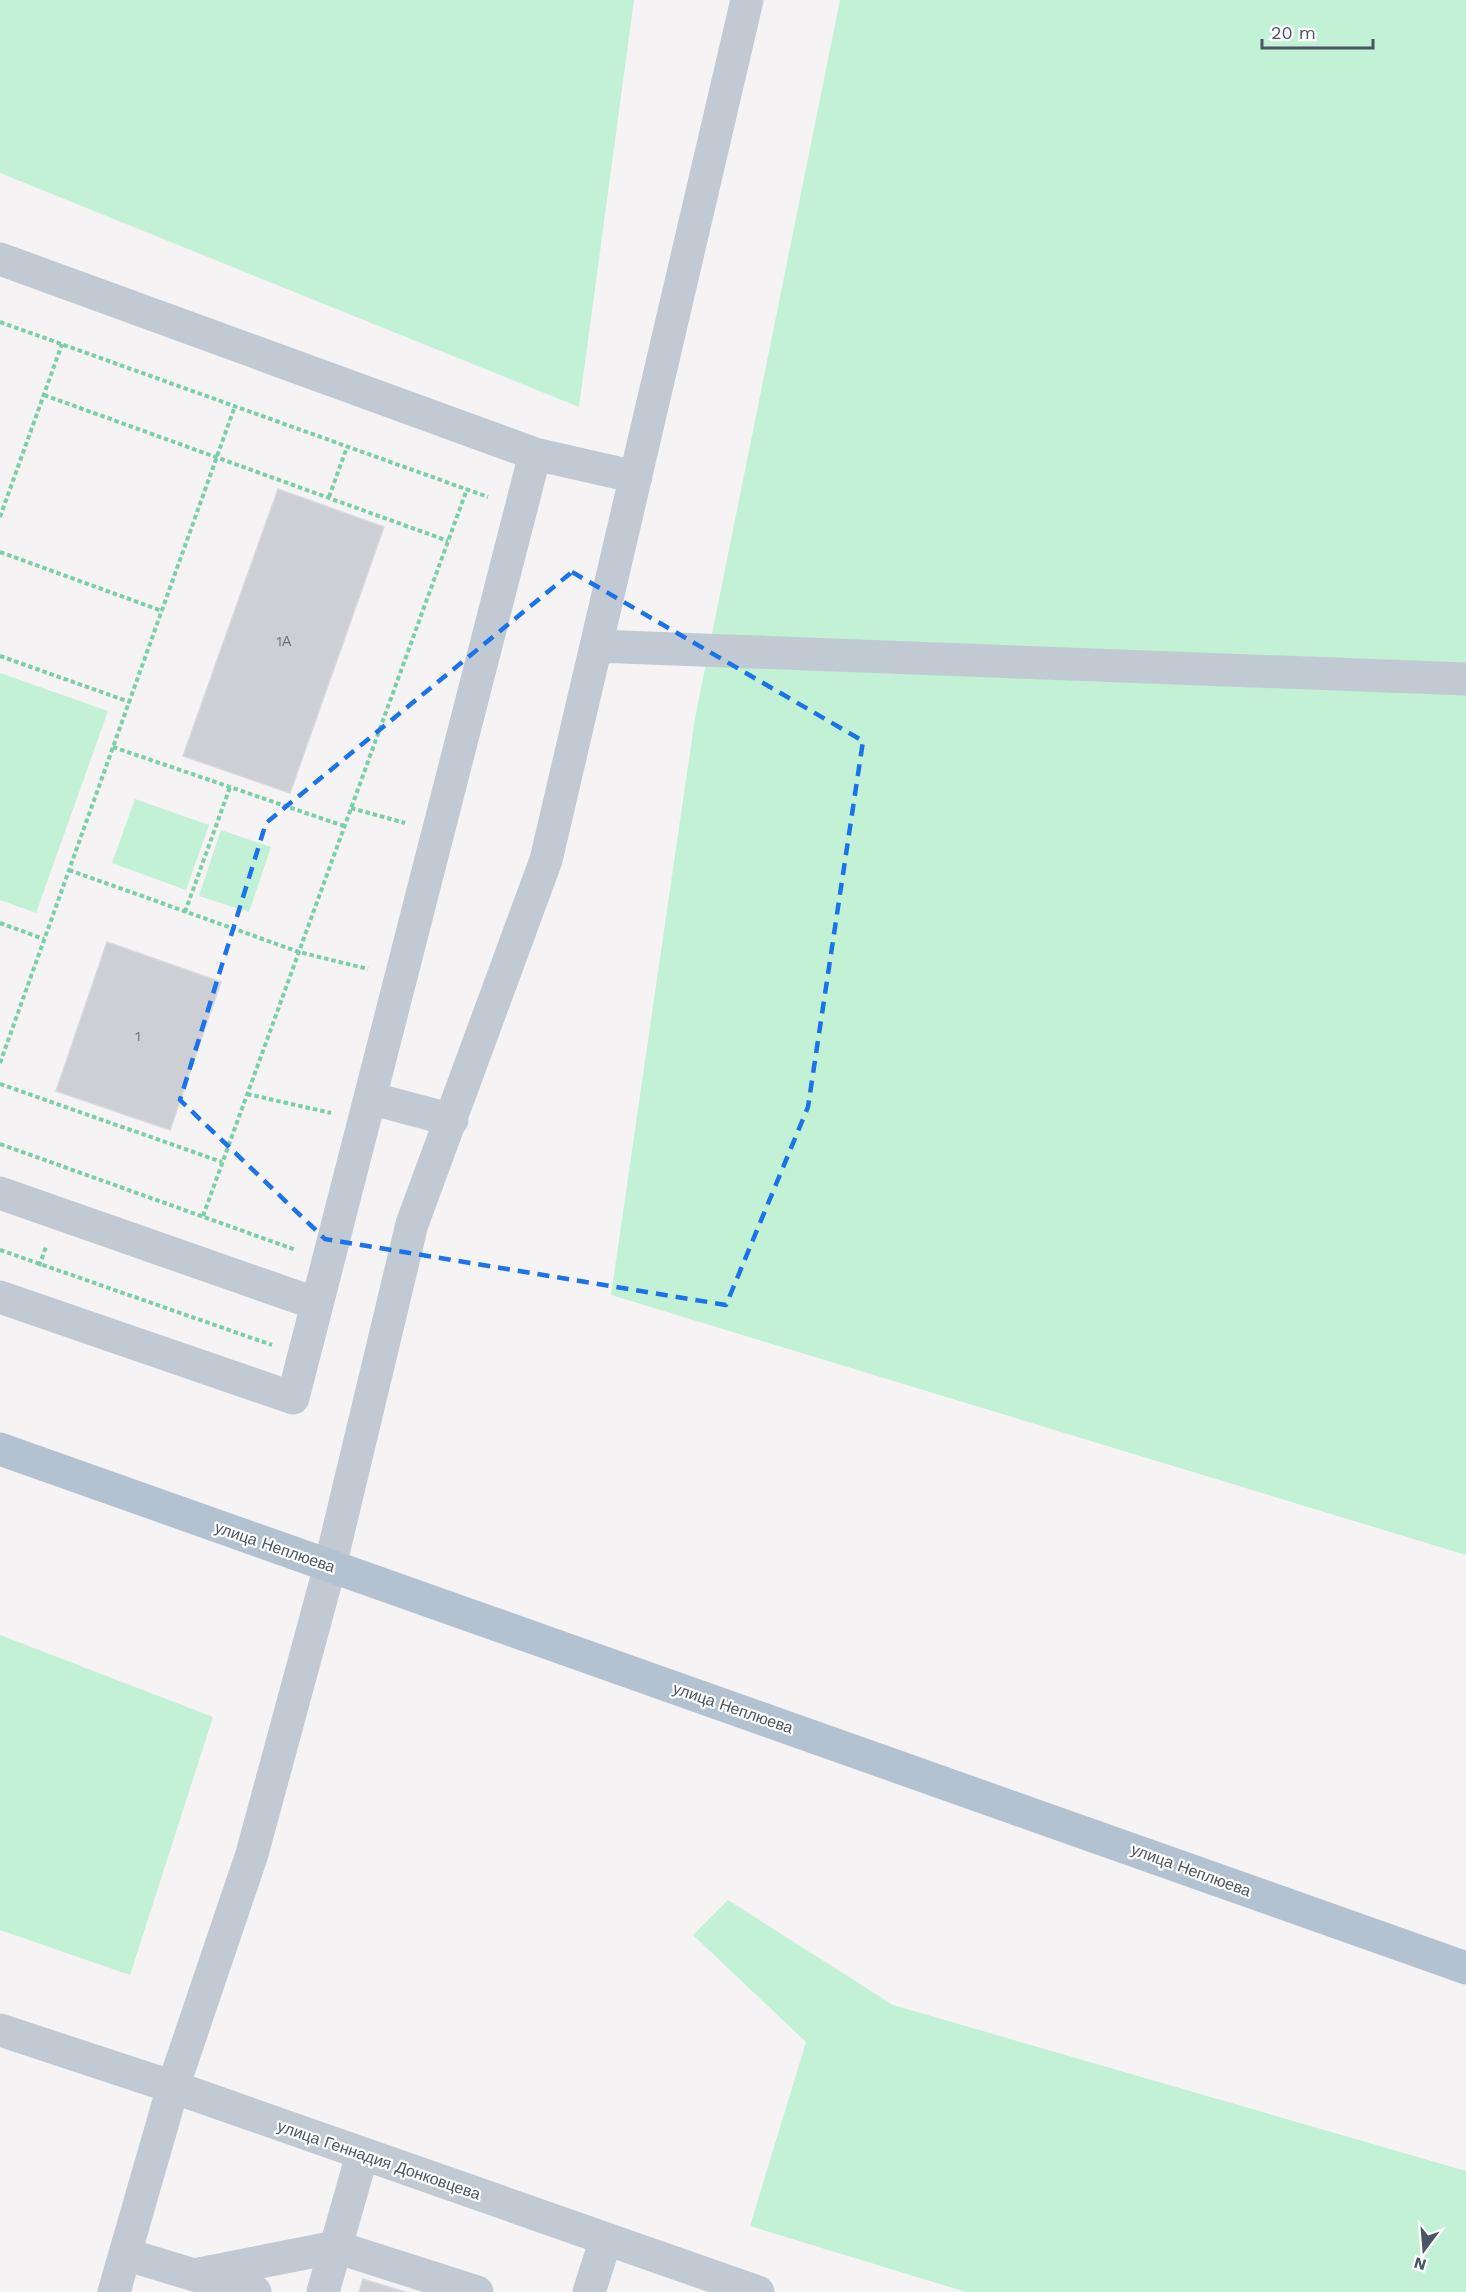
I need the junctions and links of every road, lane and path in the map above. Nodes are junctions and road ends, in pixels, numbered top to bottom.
1 (747, 0) edge
2 (0, 259) edge
3 (0, 322) edge
4 (63, 344) junction
5 (44, 395) junction
6 (235, 406) junction
7 (347, 447) junction
8 (535, 454) junction
9 (217, 457) junction
10 (636, 477) junction
11 (467, 489) junction
12 (329, 497) junction
13 (521, 509) junction
14 (0, 517) edge
15 (448, 541) junction
16 (0, 552) edge
17 (162, 611) junction
18 (596, 646) junction
19 (0, 656) edge
20 (1466, 679) edge
21 (129, 702) junction
22 (113, 747) junction
23 (230, 787) junction
24 (351, 808) junction
25 (344, 826) junction
26 (438, 832) junction
27 (69, 870) junction
28 (185, 912) junction
29 (0, 923) edge
30 (44, 939) junction
31 (299, 952) junction
32 (401, 977) junction
33 (0, 1063) edge
34 (0, 1084) edge
35 (247, 1094) junction
36 (367, 1110) junction
37 (452, 1120) junction
38 (0, 1144) edge
39 (222, 1162) junction
40 (0, 1193) edge
41 (202, 1216) junction
42 (0, 1250) edge
43 (328, 1261) junction
44 (0, 1297) edge
45 (317, 1304) junction
46 (303, 1356) junction
47 (0, 1449) edge
48 (330, 1566) junction
49 (1466, 1968) edge
50 (0, 2030) edge
51 (173, 2087) junction
52 (362, 2155) junction
53 (606, 2239) junction
54 (336, 2247) junction
55 (125, 2254) junction
56 (192, 2284) edge
57 (114, 2292) edge
58 (255, 2292) edge
59 (323, 2292) edge
60 (477, 2292) edge
61 (589, 2292) edge
62 (758, 2292) edge

1 - 10 street
2 - 8 street
3 - 4 path
4 - 5 path
4 - 6 path
5 - 9 path
5 - 14 path
6 - 7 path
6 - 9 path
7 - 11 path
7 - 12 path
8 - 10 street
8 - 13 street
9 - 12 path
9 - 17 path
10 - 18 street
11 - 13 path
11 - 15 path
12 - 15 path
13 - 26 street
15 - 24 path
16 - 17 path
17 - 21 path
18 - 20 street
18 - 37 street
19 - 21 path
21 - 22 path
22 - 23 path
22 - 27 path
23 - 25 path
23 - 28 path
24 - 25 path
24 - 26 path
25 - 31 path
26 - 32 street
27 - 28 path
27 - 30 path
28 - 31 path
29 - 30 path
30 - 33 path
31 - 32 path
31 - 35 path
32 - 36 street
34 - 39 path
35 - 36 path
35 - 39 path
36 - 37 street
36 - 43 street
37 - 48 street
38 - 41 path
39 - 41 path
40 - 45 street
41 - 43 path
42 - 46 path
43 - 45 street
44 - 46 street
45 - 46 street
47 - 48 main road, улица Неплюева
48 - 49 main road, улица Неплюева
48 - 51 street
50 - 51 street, улица Геннадия Донковцева
51 - 52 street, улица Геннадия Донковцева
51 - 55 street
52 - 53 street, улица Геннадия Донковцева
52 - 54 street
53 - 61 street
53 - 62 street, улица Геннадия Донковцева
54 - 56 street
54 - 59 street
54 - 60 street
55 - 56 street
55 - 57 street
56 - 58 street

